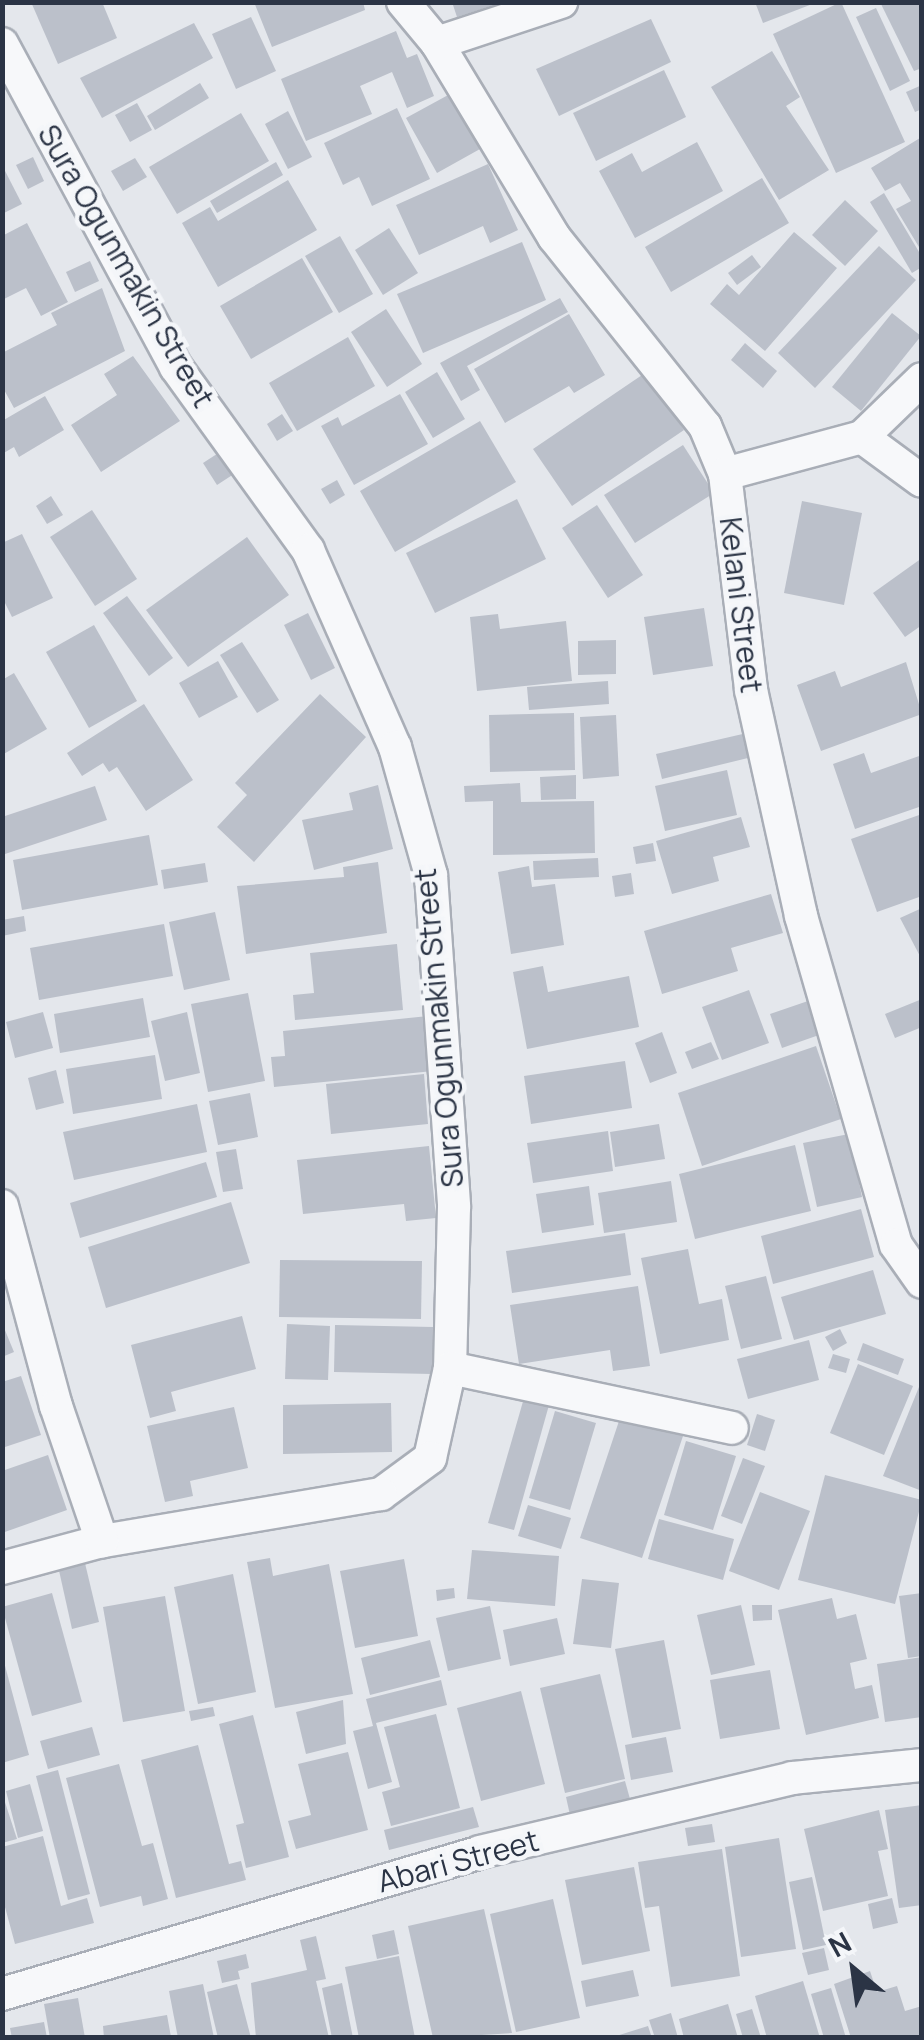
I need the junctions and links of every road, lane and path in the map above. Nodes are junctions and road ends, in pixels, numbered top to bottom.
1 (403, 2) edge
2 (561, 2) edge
3 (437, 42) junction
4 (2, 44) edge
5 (922, 378) edge
6 (862, 437) junction
7 (725, 474) junction
8 (922, 481) edge
9 (2, 1206) edge
10 (922, 1282) edge
11 (450, 1368) junction
12 (732, 1428) dead end
13 (102, 1541) junction
14 (2, 1568) edge
15 (922, 1765) edge
16 (2, 1994) edge

1 - 3 street, Kelani Street
2 - 3 street
3 - 7 street, Kelani Street
4 - 11 street, Sura Ogunmakin Street
5 - 6 street
6 - 7 street
6 - 8 street
7 - 10 street, Kelani Street
9 - 13 street
11 - 12 street
11 - 13 street, Sura Ogunmakin Street
13 - 14 street
15 - 16 street, Abari Street

